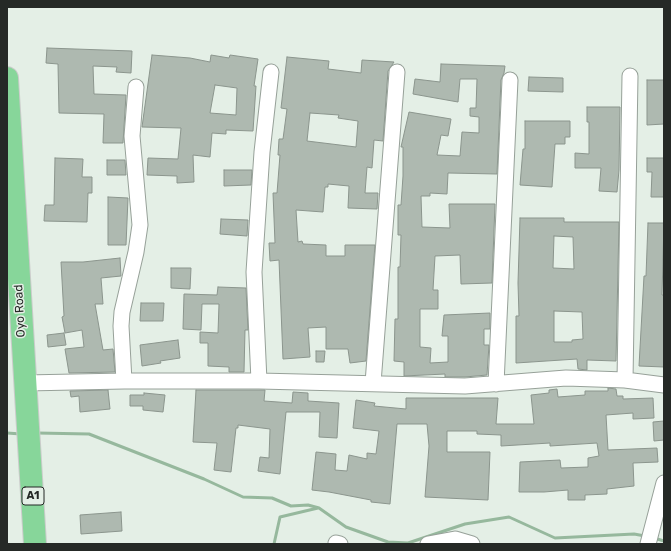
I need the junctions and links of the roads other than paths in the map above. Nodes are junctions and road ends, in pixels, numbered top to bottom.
1 (271, 72) dead end
2 (397, 72) dead end
3 (630, 76) dead end
4 (7, 78) edge
5 (510, 80) dead end
6 (136, 87) dead end
7 (625, 380) junction
8 (124, 381) junction
9 (258, 381) junction
10 (373, 382) junction
11 (25, 383) junction
12 (496, 384) junction
13 (664, 385) edge
14 (664, 483) edge
15 (650, 537) edge
16 (35, 544) edge
17 (428, 544) edge
18 (472, 544) edge

1 - 9 street
2 - 10 street
3 - 7 street
4 - 11 highway, Oyo Road / A1
5 - 12 street
6 - 8 street
7 - 12 street
7 - 13 street
8 - 9 street
8 - 11 street
9 - 10 street
10 - 12 street
11 - 16 highway, Oyo Road / A1
14 - 15 street
17 - 18 street

